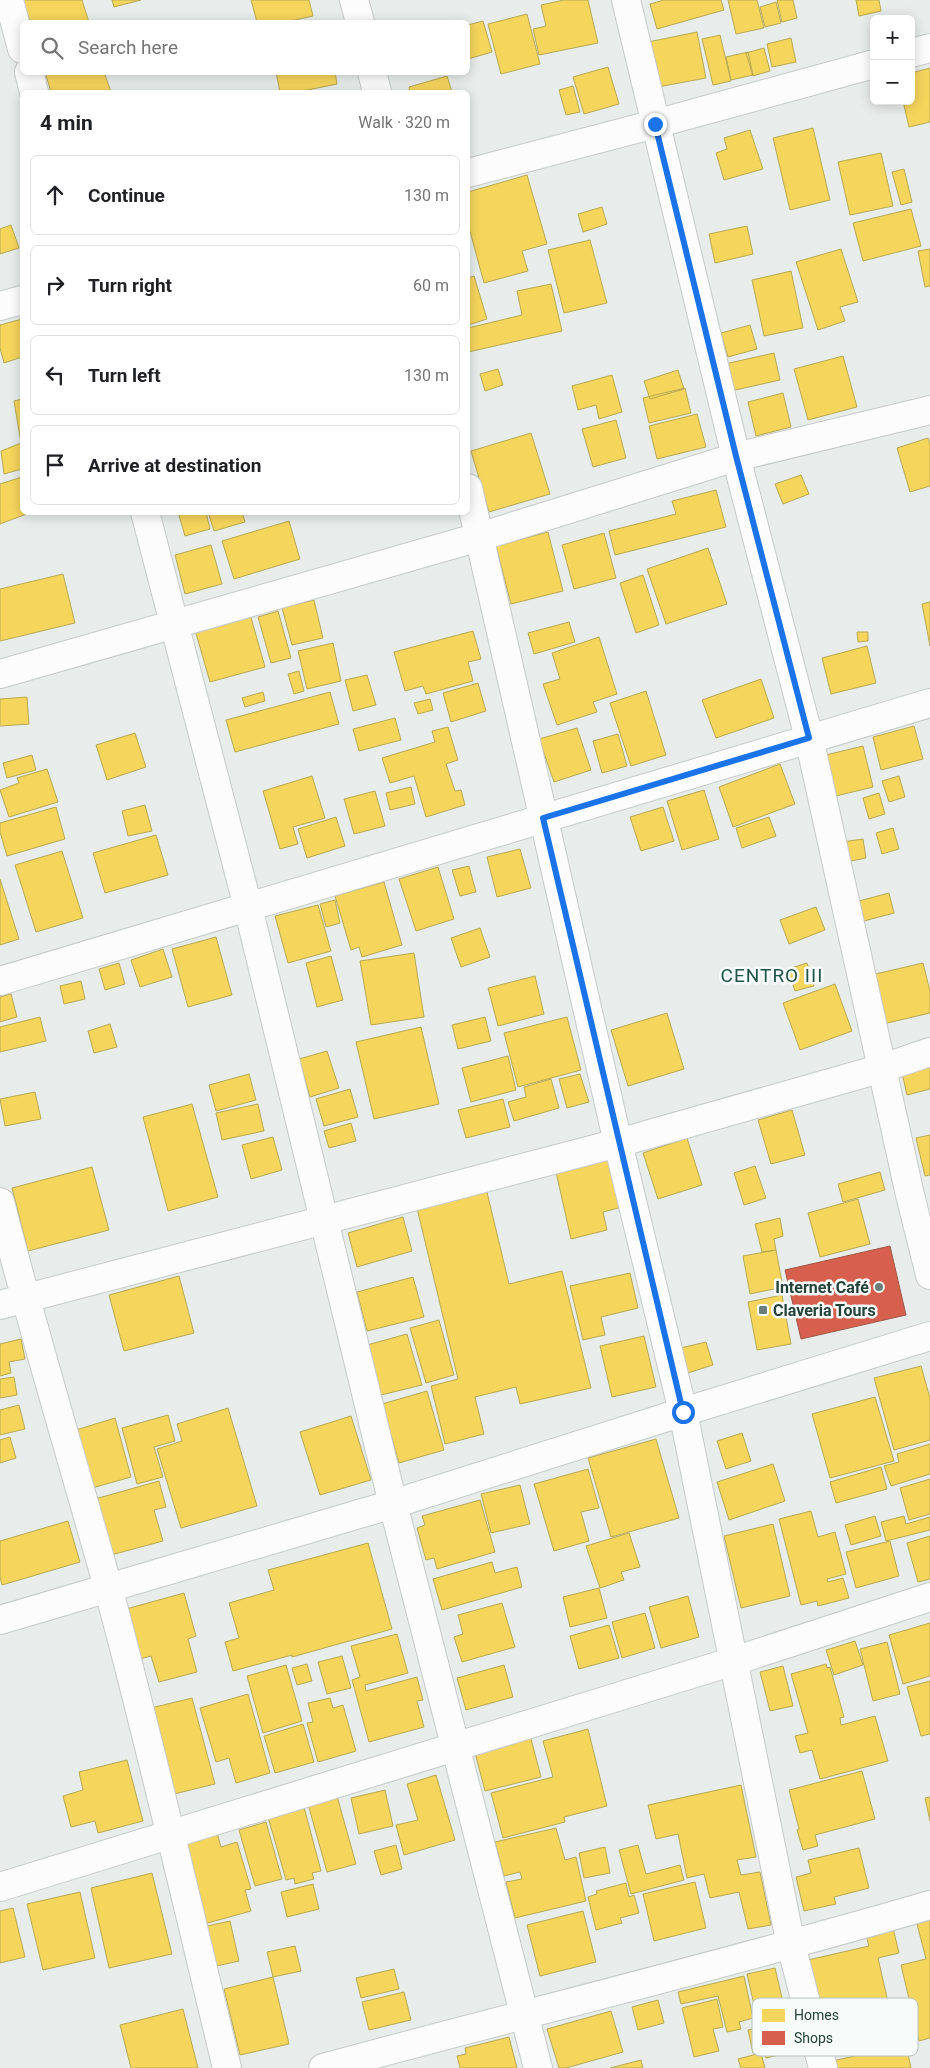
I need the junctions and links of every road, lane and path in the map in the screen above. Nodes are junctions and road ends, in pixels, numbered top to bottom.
1 (10, 0) edge
2 (354, 0) edge
3 (626, 0) edge
4 (359, 20) edge
5 (20, 42) edge
6 (930, 48) edge
7 (915, 52) edge
8 (870, 65) edge
9 (29, 75) edge
10 (373, 75) edge
11 (33, 90) edge
12 (376, 90) edge
13 (655, 124) junction
14 (470, 172) edge
15 (20, 301) edge
16 (0, 306) edge
17 (930, 410) edge
18 (736, 456) junction
19 (470, 497) edge
20 (146, 515) edge
21 (479, 537) junction
22 (175, 624) junction
23 (0, 674) edge
24 (930, 703) edge
25 (809, 738) junction
26 (543, 818) junction
27 (248, 907) junction
28 (0, 981) edge
29 (930, 1052) edge
30 (883, 1068) junction
31 (618, 1143) junction
32 (0, 1202) edge
33 (322, 1219) junction
34 (930, 1274) edge
35 (12, 1302) edge
36 (930, 1336) edge
37 (683, 1412) junction
38 (393, 1504) junction
39 (108, 1588) junction
40 (930, 1597) edge
41 (0, 1620) edge
42 (734, 1661) junction
43 (456, 1747) junction
44 (171, 1836) junction
45 (0, 1887) edge
46 (930, 1905) edge
47 (791, 1945) junction
48 (804, 1998) edge
49 (524, 2014) junction
50 (226, 2068) edge
51 (323, 2068) edge
52 (538, 2068) edge

1 - 5 street
2 - 4 street
3 - 13 street
6 - 7 street
8 - 13 street
9 - 11 street
10 - 12 street
13 - 14 street
13 - 18 street
15 - 16 street
17 - 18 street
18 - 21 street
18 - 25 street
19 - 21 street
20 - 22 street
21 - 22 street
21 - 26 street
22 - 23 street
22 - 27 street
24 - 25 street
25 - 26 street
25 - 30 street
26 - 27 street
26 - 31 street
27 - 28 street
27 - 33 street
29 - 30 street
30 - 31 street
30 - 34 street
31 - 33 street
31 - 37 street
32 - 35 street
33 - 35 street
33 - 38 street
35 - 39 street
36 - 37 street
37 - 38 street
37 - 42 street
38 - 39 street
38 - 43 street
39 - 41 street
39 - 44 street
40 - 42 street
42 - 43 street
42 - 47 street
43 - 44 street
43 - 49 street
44 - 45 street
44 - 50 street
46 - 47 street
47 - 48 street
47 - 49 street
49 - 51 street
49 - 52 street

